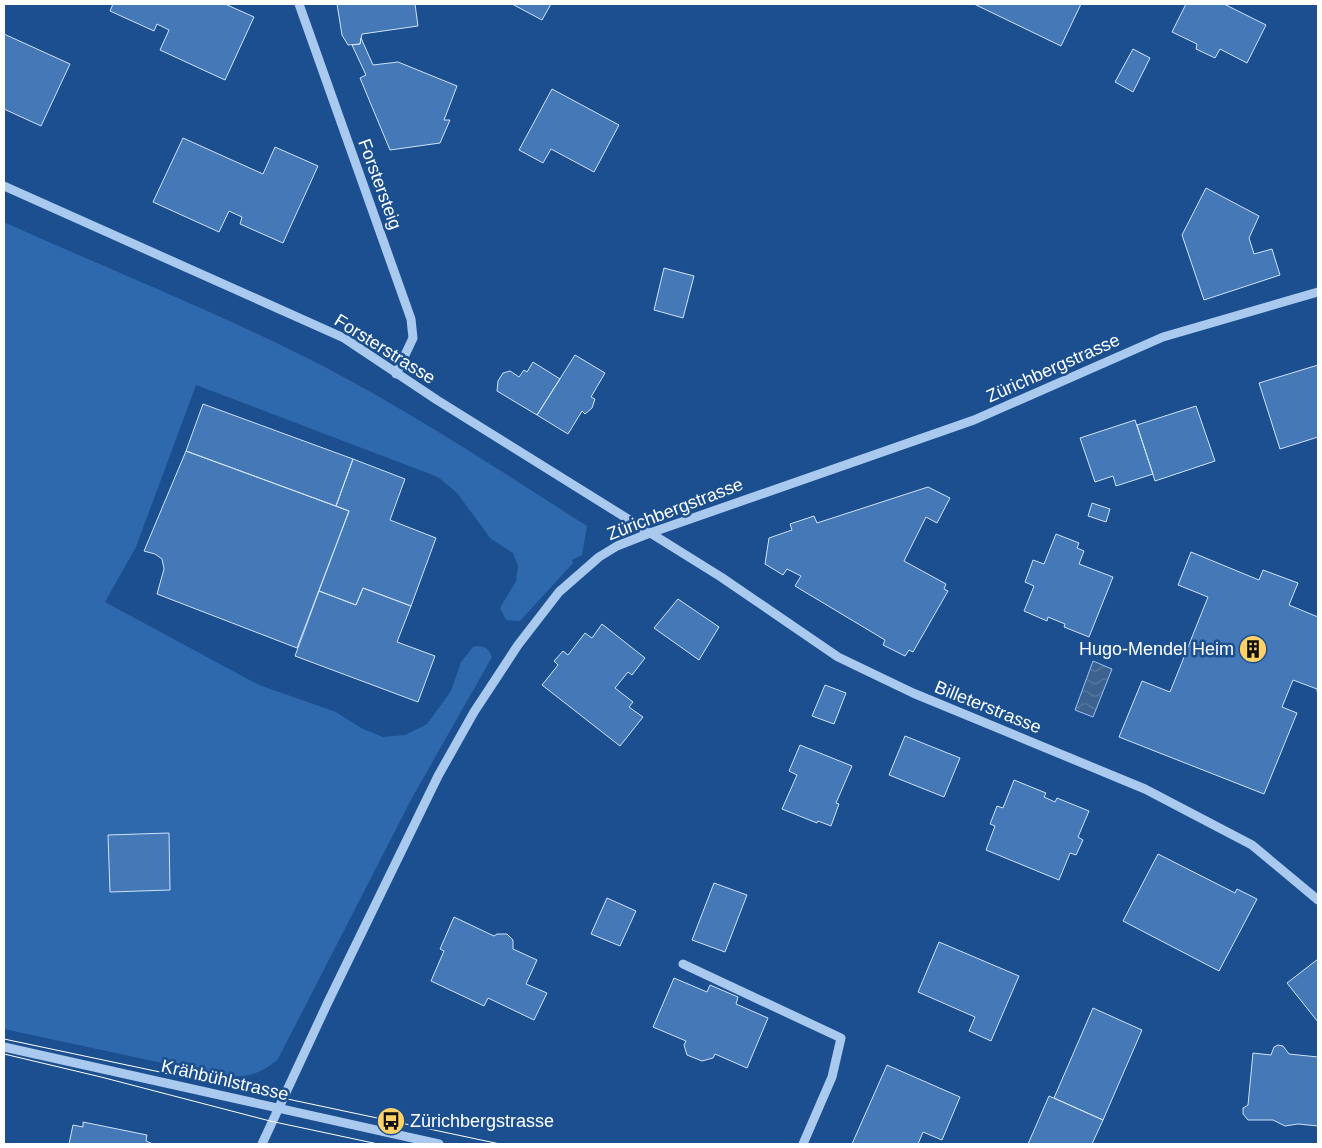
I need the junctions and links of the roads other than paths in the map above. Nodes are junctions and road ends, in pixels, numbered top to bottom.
1 (299, 4) edge
2 (4, 186) edge
3 (1318, 292) edge
4 (396, 374) junction
5 (650, 533) junction
6 (1318, 900) edge
7 (683, 964) dead end
8 (4, 1047) edge
9 (278, 1110) junction
10 (262, 1144) edge
11 (439, 1144) edge
12 (804, 1144) edge

1 - 4 street, Forstersteig
2 - 4 street, Forsterstrasse
3 - 5 street, Zürichbergstrasse
4 - 5 street, Forsterstrasse
5 - 6 street, Billeterstrasse
5 - 9 street, Zürichbergstrasse
7 - 12 street
8 - 9 street, Krähbühlstrasse
9 - 10 street, Zürichbergstrasse
9 - 11 street, Krähbühlstrasse

